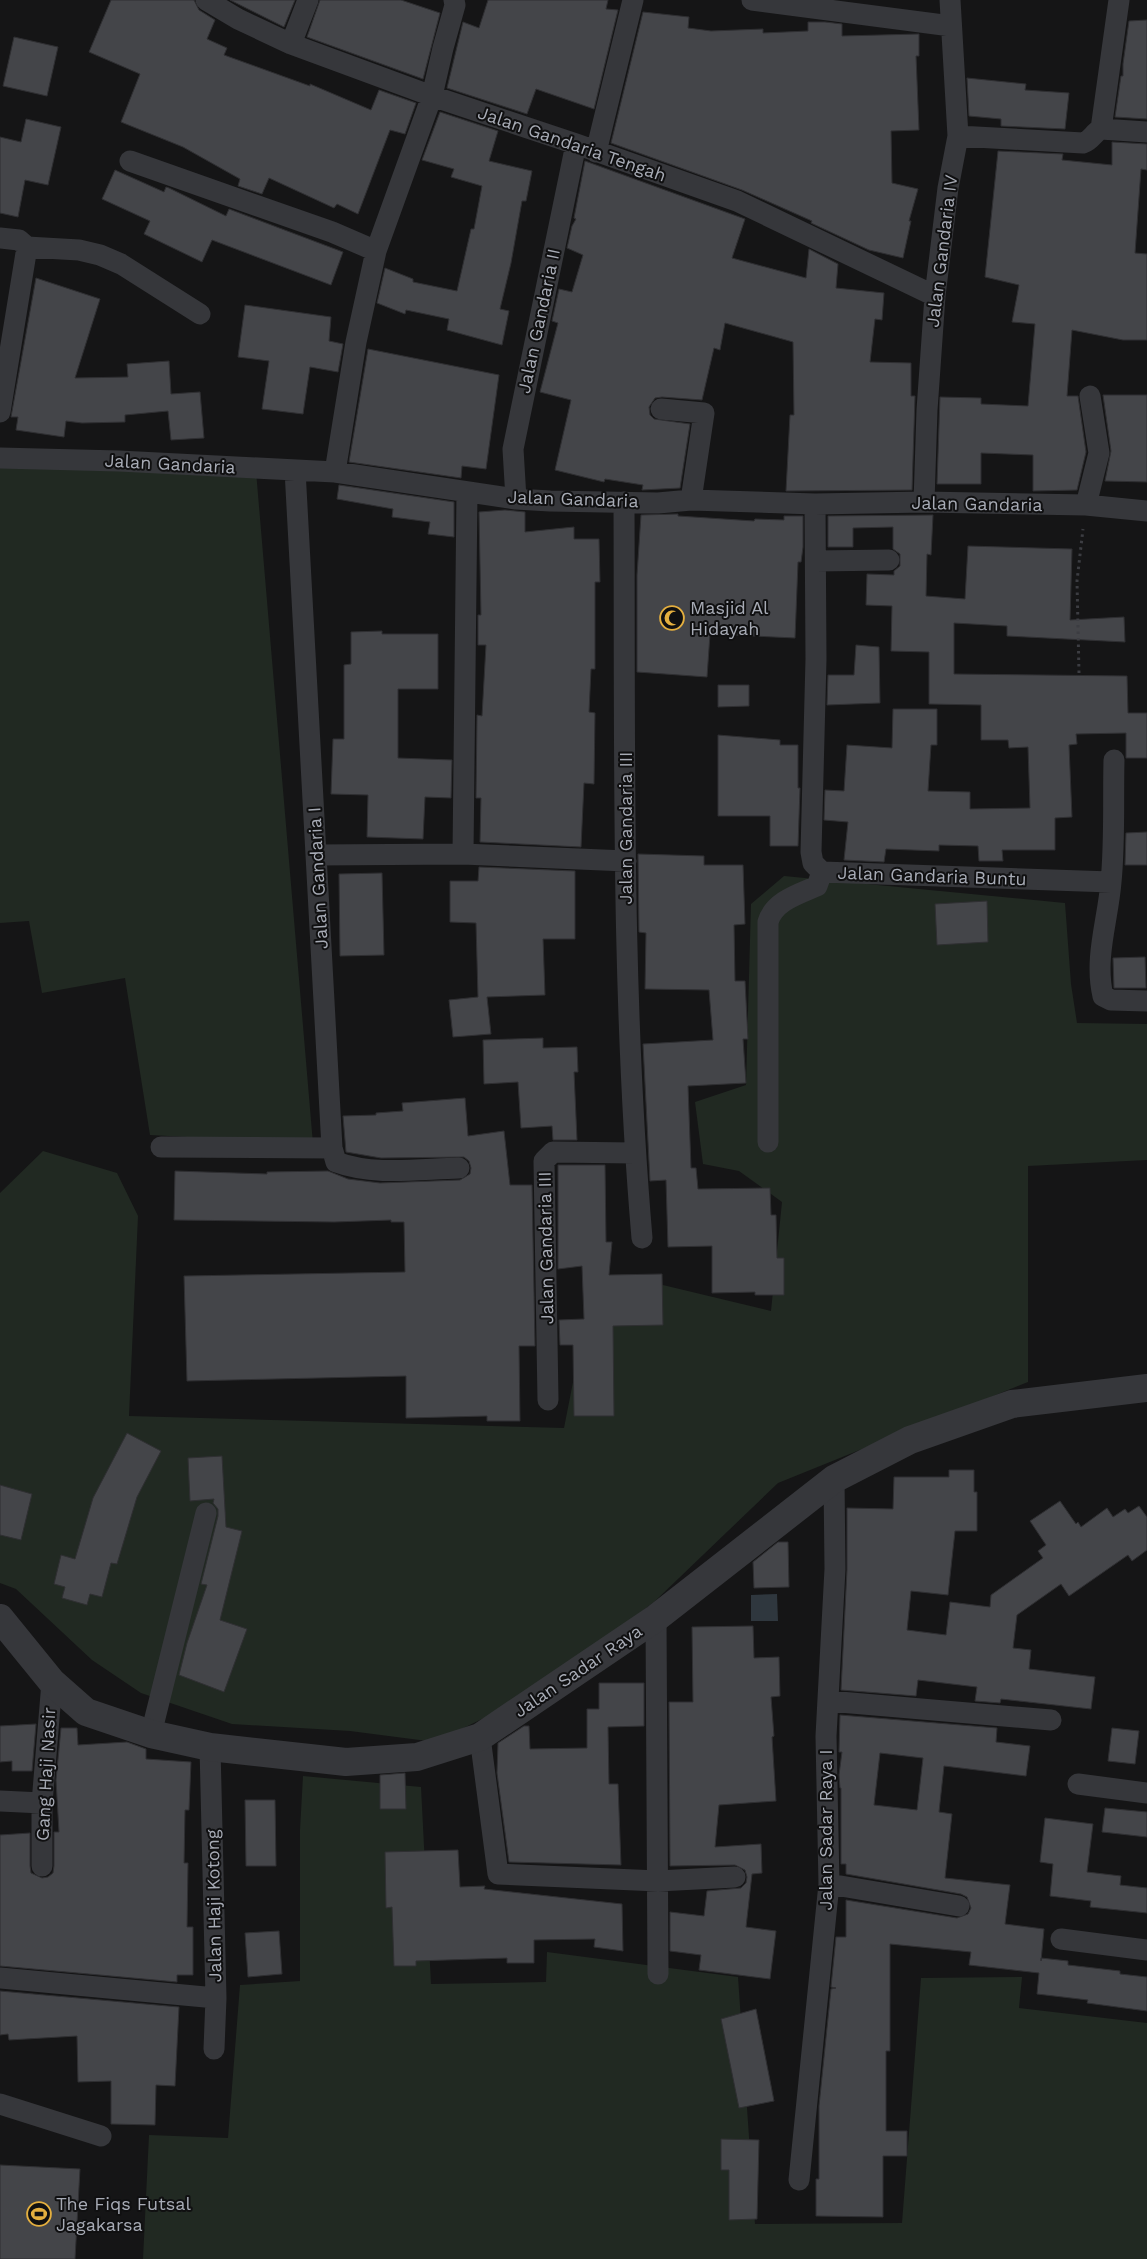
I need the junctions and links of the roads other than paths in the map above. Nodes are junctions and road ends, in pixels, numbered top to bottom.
1 (206, 0) edge
2 (308, 0) edge
3 (454, 0) edge
4 (634, 0) edge
5 (752, 0) edge
6 (950, 0) edge
7 (1119, 0) edge
8 (951, 26) junction
9 (292, 44) junction
10 (432, 96) junction
11 (1101, 129) junction
12 (1147, 132) edge
13 (958, 136) junction
14 (576, 144) junction
15 (596, 152) junction
16 (130, 161) dead end
17 (0, 238) edge
18 (27, 247) junction
19 (376, 250) junction
20 (935, 296) junction
21 (200, 314) dead end
22 (1090, 396) dead end
23 (661, 409) dead end
24 (0, 412) edge
25 (0, 458) edge
26 (295, 470) junction
27 (335, 472) junction
28 (467, 492) junction
29 (516, 499) junction
30 (691, 500) junction
31 (624, 502) junction
32 (924, 502) junction
33 (816, 504) junction
34 (1086, 505) junction
35 (1147, 512) edge
36 (889, 560) dead end
37 (816, 561) junction
38 (1114, 760) dead end
39 (463, 854) junction
40 (317, 855) junction
41 (626, 861) junction
42 (822, 872) junction
43 (1111, 882) junction
44 (1147, 1001) edge
45 (768, 1142) dead end
46 (161, 1147) dead end
47 (332, 1148) junction
48 (635, 1153) junction
49 (459, 1168) dead end
50 (642, 1238) dead end
51 (1147, 1388) edge
52 (548, 1400) dead end
53 (834, 1479) junction
54 (206, 1513) dead end
55 (0, 1618) edge
56 (656, 1618) junction
57 (51, 1692) junction
58 (828, 1701) junction
59 (1051, 1720) dead end
60 (86, 1725) dead end
61 (151, 1734) junction
62 (480, 1738) junction
63 (210, 1747) junction
64 (1078, 1784) dead end
65 (1147, 1793) edge
66 (0, 1801) edge
67 (42, 1803) junction
68 (42, 1866) dead end
69 (735, 1878) dead end
70 (658, 1881) junction
71 (829, 1884) junction
72 (959, 1906) dead end
73 (1061, 1939) dead end
74 (1147, 1950) edge
75 (658, 1974) dead end
76 (0, 1978) edge
77 (216, 1998) junction
78 (214, 2049) dead end
79 (0, 2104) edge
80 (101, 2136) dead end
81 (799, 2180) dead end

1 - 9 street, Jalan Gandaria Tengah
2 - 9 street
3 - 10 street
4 - 15 street
5 - 8 street
6 - 8 street, Jalan Gandaria IV
7 - 11 street
8 - 13 street, Jalan Gandaria IV
9 - 10 street, Jalan Gandaria Tengah
10 - 14 street, Jalan Gandaria Tengah
10 - 19 street
11 - 12 street
11 - 13 street
13 - 20 street, Jalan Gandaria IV
14 - 15 street, Jalan Gandaria Tengah
14 - 29 street, Jalan Gandaria II
15 - 20 street, Jalan Gandaria Tengah
16 - 19 street
17 - 18 street
18 - 21 street
18 - 24 street
19 - 27 street
20 - 32 street, Jalan Gandaria IV
22 - 34 street
23 - 30 street
25 - 26 street, Jalan Gandaria
26 - 27 street, Jalan Gandaria
26 - 40 street, Jalan Gandaria I
27 - 28 street, Jalan Gandaria
28 - 29 street, Jalan Gandaria
28 - 39 street
29 - 31 street, Jalan Gandaria
30 - 31 street, Jalan Gandaria
30 - 33 street, Jalan Gandaria
31 - 41 street, Jalan Gandaria III
32 - 33 street, Jalan Gandaria
32 - 34 street, Jalan Gandaria
33 - 37 street, Jalan Gandaria Buntu
34 - 35 street, Jalan Gandaria
36 - 37 street
37 - 42 street, Jalan Gandaria Buntu
38 - 43 street
39 - 40 street
39 - 41 street
40 - 47 street, Jalan Gandaria I
41 - 48 street, Jalan Gandaria III
42 - 43 street, Jalan Gandaria Buntu
42 - 45 street
43 - 44 street
46 - 47 street
47 - 49 street
48 - 50 street, Jalan Gandaria III
48 - 52 street, Jalan Gandaria III
51 - 53 street, Jalan Sadar Raya
53 - 56 street, Jalan Sadar Raya
53 - 58 street, Jalan Sadar Raya I
54 - 61 street
55 - 57 street, Jalan Sadar Raya
56 - 62 street, Jalan Sadar Raya
56 - 70 street
57 - 60 street
57 - 61 street, Jalan Sadar Raya
57 - 67 street, Gang Haji Nasir
58 - 59 street
58 - 71 street, Jalan Sadar Raya I
61 - 63 street, Jalan Sadar Raya
62 - 63 street, Jalan Sadar Raya
62 - 70 street
63 - 77 street, Jalan Haji Kotong
64 - 65 street
66 - 67 street
67 - 68 street, Gang Haji Nasir
69 - 70 street
70 - 75 street
71 - 72 street
71 - 81 street, Jalan Sadar Raya I
73 - 74 street
76 - 77 street, Jalan Haji Kotong
77 - 78 street
79 - 80 street

